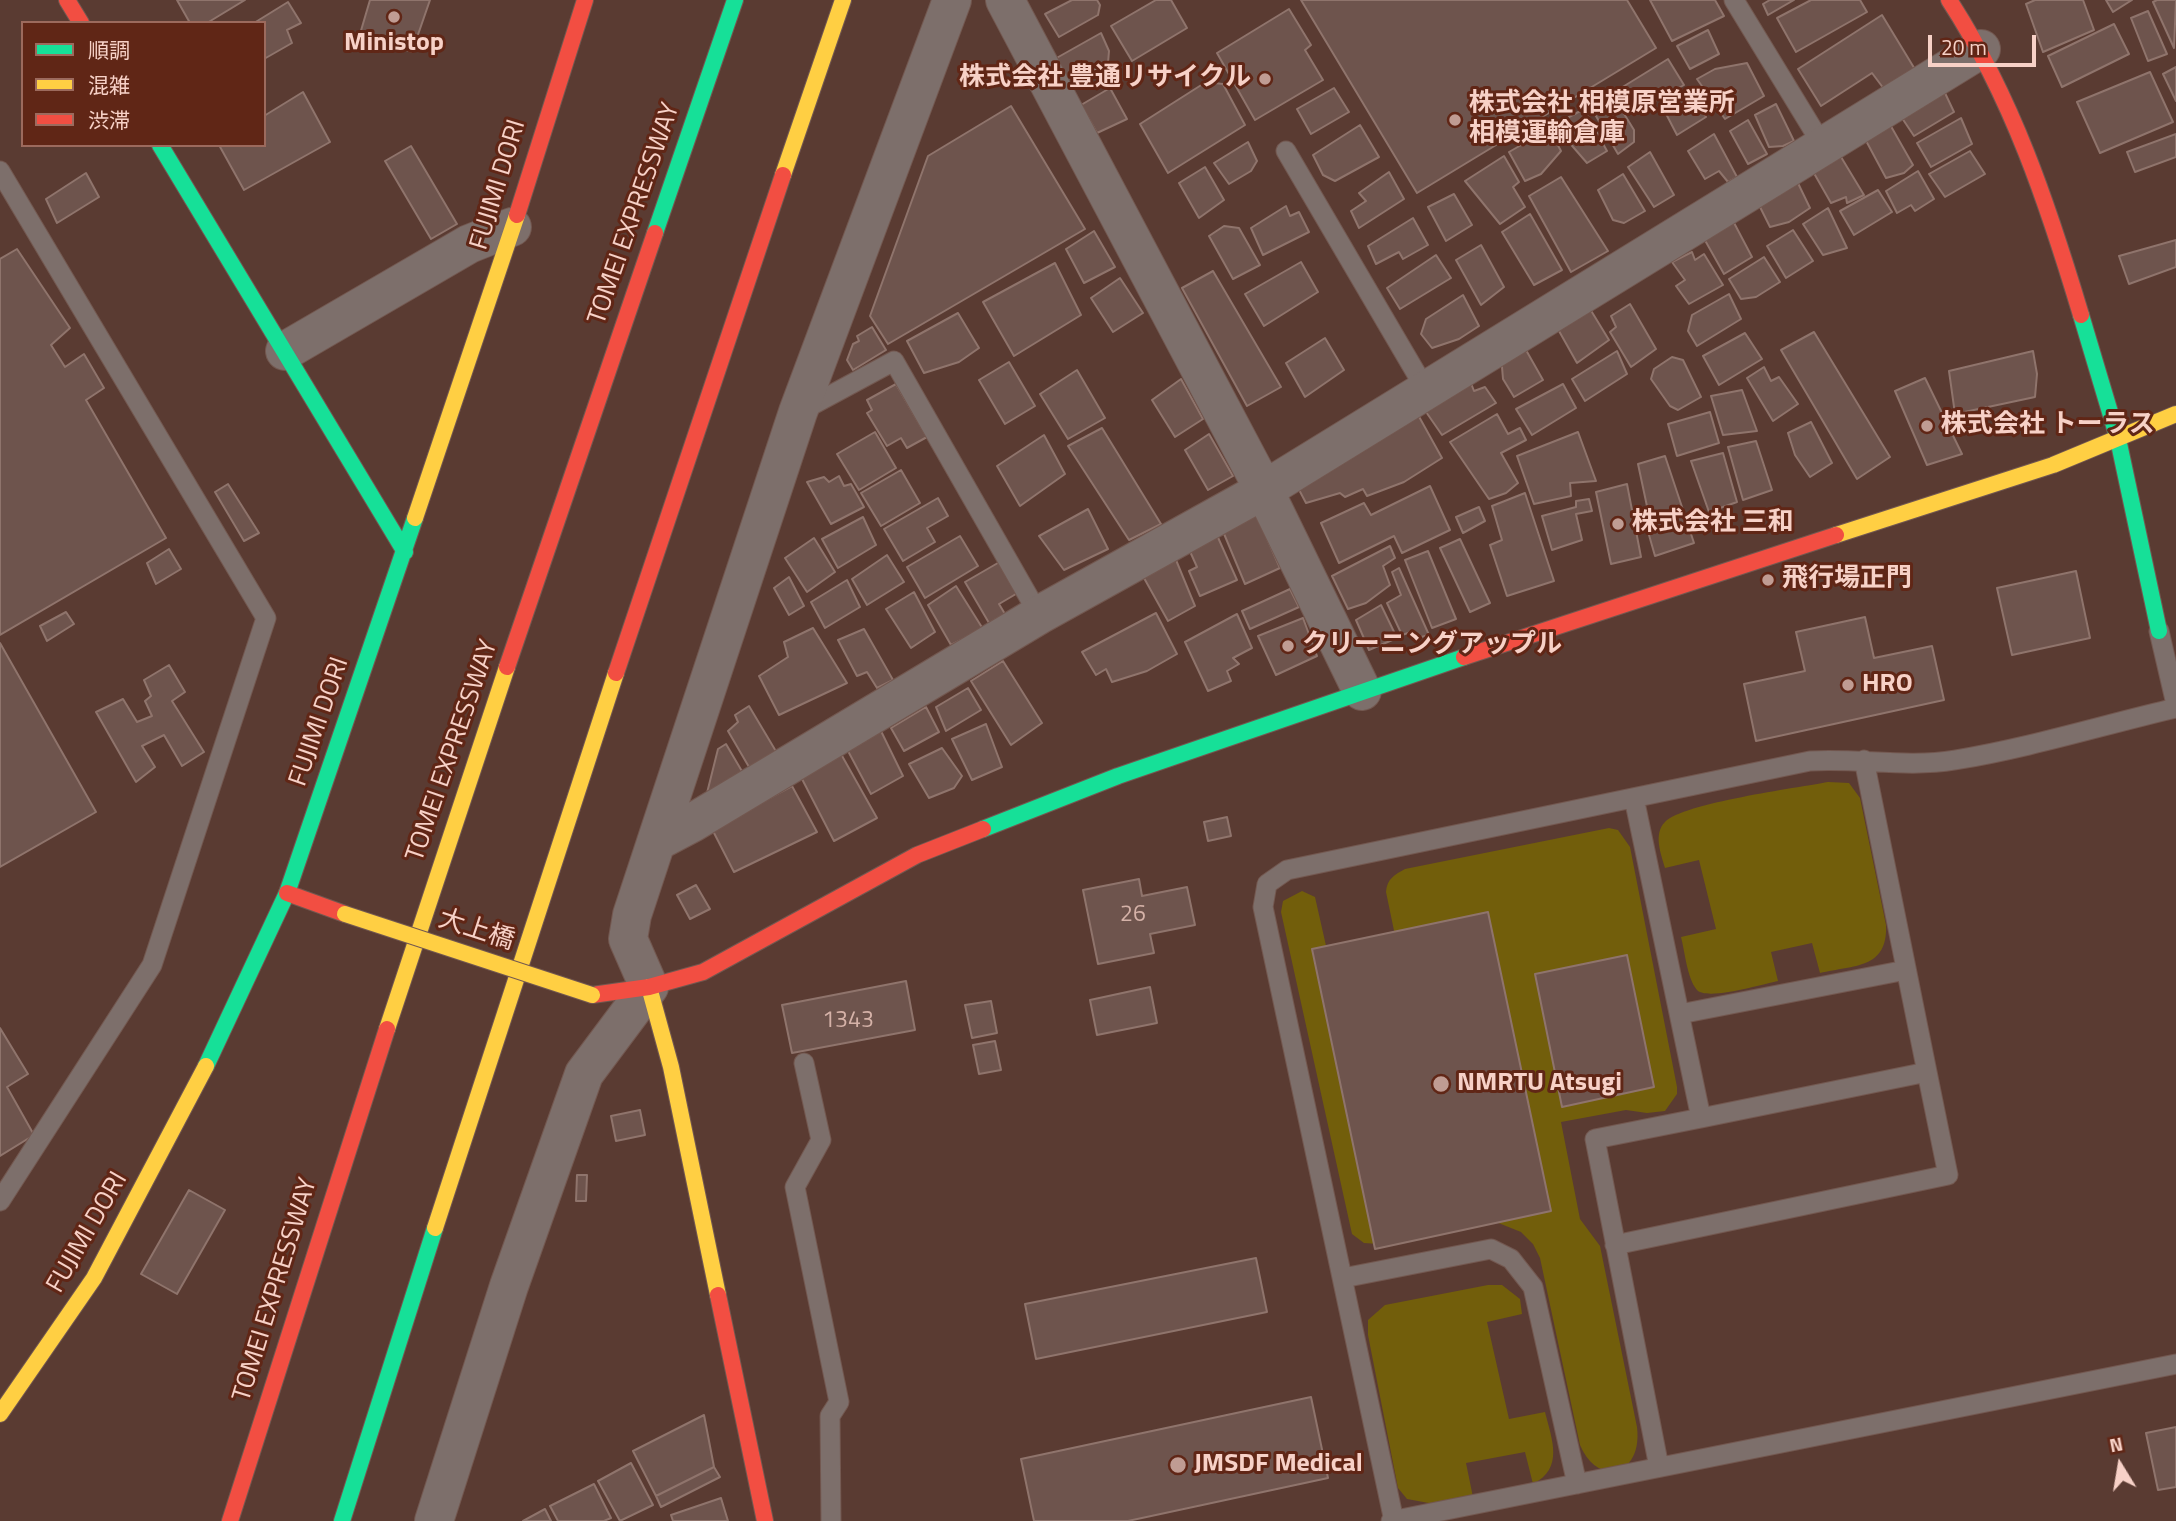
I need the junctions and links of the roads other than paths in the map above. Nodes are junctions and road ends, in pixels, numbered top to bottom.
1 (67, 0) edge
2 (585, 0) edge
3 (735, 0) edge
4 (842, 0) edge
5 (952, 0) edge
6 (1005, 0) edge
7 (1734, 0) edge
8 (1949, 0) edge
9 (80, 21) edge
10 (1981, 49) junction
11 (1823, 146) junction
12 (161, 147) edge
13 (1286, 151) dead end
14 (0, 171) edge
15 (512, 227) junction
16 (285, 351) junction
17 (1426, 390) junction
18 (799, 412) junction
19 (2176, 414) edge
20 (2118, 439) junction
21 (1264, 490) junction
22 (405, 552) junction
23 (1039, 615) junction
24 (2159, 631) joint
25 (1362, 691) junction
26 (2176, 706) edge
27 (1864, 760) junction
28 (1634, 798) junction
29 (656, 842) junction
30 (287, 893) junction
31 (1906, 970) junction
32 (649, 987) junction
33 (1680, 1014) junction
34 (804, 1063) dead end
35 (1927, 1072) junction
36 (1701, 1118) junction
37 (0, 1201) edge
38 (1615, 1245) junction
39 (1343, 1278) junction
40 (2176, 1364) edge
41 (0, 1414) edge
42 (1659, 1467) junction
43 (1577, 1484) junction
44 (230, 1521) edge
45 (342, 1521) edge
46 (434, 1521) edge
47 (765, 1521) edge
48 (831, 1521) edge
49 (1393, 1521) edge

1 - 9 main road
2 - 15 main road, FUJIMI DORI
3 - 44 main road, TOMEI EXPRESSWAY
4 - 45 main road
5 - 18 street
6 - 21 street
7 - 11 lane
8 - 10 main road
10 - 11 street
10 - 20 main road
11 - 17 street
12 - 16 main road
13 - 17 lane
14 - 37 lane
15 - 16 street
15 - 22 main road, FUJIMI DORI
16 - 22 main road
17 - 21 street
18 - 23 lane
18 - 29 street
19 - 20 main road
20 - 24 main road
20 - 25 main road
21 - 23 street
21 - 25 street
22 - 30 main road, FUJIMI DORI
23 - 29 street
24 - 26 lane
25 - 32 main road
26 - 27 lane
27 - 28 lane
27 - 31 lane
28 - 33 lane
28 - 39 lane
29 - 32 street
30 - 32 main road, 大上橋, bridge
30 - 41 main road, FUJIMI DORI
31 - 33 lane
31 - 35 lane
32 - 46 street
32 - 47 main road
33 - 36 lane
34 - 48 lane
35 - 36 lane
35 - 38 lane
36 - 38 lane
38 - 42 lane
39 - 43 lane
39 - 49 lane
40 - 42 lane
42 - 43 lane
43 - 49 lane

